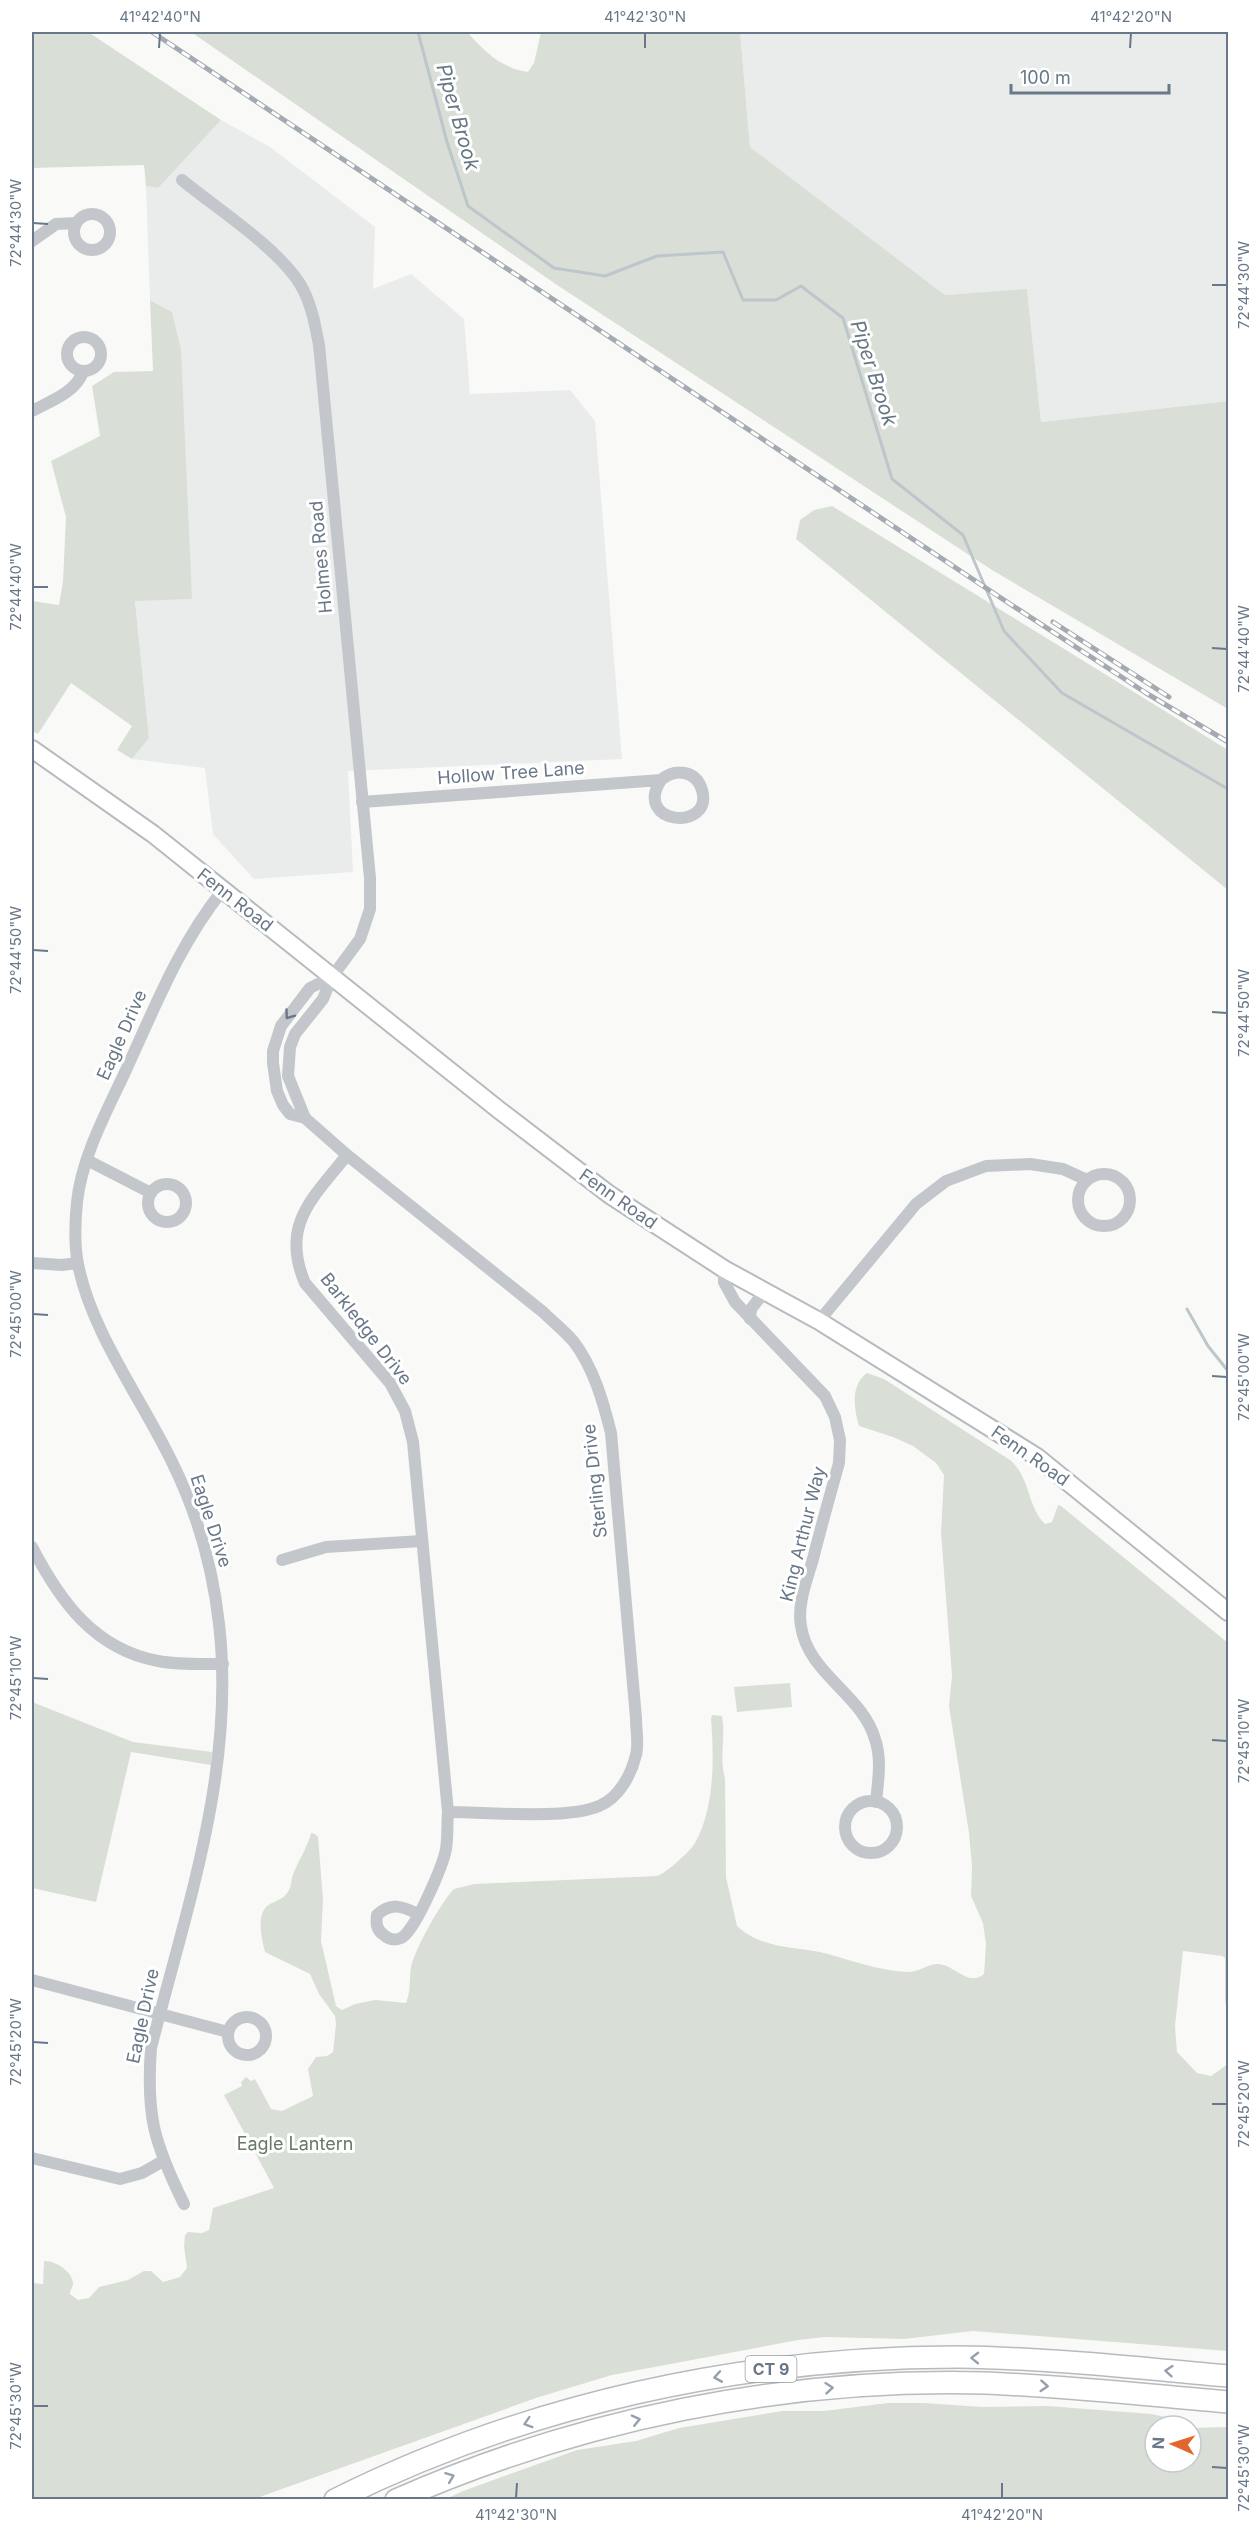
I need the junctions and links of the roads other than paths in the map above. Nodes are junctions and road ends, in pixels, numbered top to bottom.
1 (182, 180) dead end
2 (76, 223) dead end
3 (32, 241) edge
4 (83, 372) dead end
5 (32, 411) edge
6 (32, 749) edge
7 (661, 780) dead end
8 (363, 802) junction
9 (222, 891) junction
10 (332, 977) junction
11 (348, 1155) junction
12 (87, 1160) junction
13 (1087, 1180) junction
14 (151, 1192) dead end
15 (32, 1263) edge
16 (77, 1263) junction
17 (724, 1269) junction
18 (765, 1291) junction
19 (750, 1319) junction
20 (819, 1321) junction
21 (421, 1541) junction
22 (32, 1547) edge
23 (282, 1560) dead end
24 (36, 1568) edge
25 (1228, 1612) edge
26 (223, 1664) junction
27 (876, 1802) junction
28 (448, 1812) junction
29 (418, 1914) dead end
30 (32, 1980) edge
31 (160, 2012) junction
32 (228, 2032) dead end
33 (32, 2158) edge
34 (163, 2161) junction
35 (184, 2204) dead end
36 (1228, 2376) edge
37 (1228, 2402) edge
38 (335, 2499) edge
39 (396, 2499) edge

1 - 8 street, Holmes Road
2 - 3 street
4 - 5 street
6 - 9 street, Fenn Road
7 - 8 street, Hollow Tree Lane
8 - 10 street, Holmes Road
9 - 10 street, Fenn Road
9 - 12 street, Eagle Drive
10 - 11 street, Sterling Drive
10 - 17 street, Fenn Road
11 - 21 street, Barkledge Drive
11 - 28 street, Sterling Drive
12 - 14 street
12 - 16 street, Eagle Drive
13 - 13 street
13 - 20 street
15 - 16 street
16 - 26 street, Eagle Drive
17 - 18 street, Fenn Road
17 - 19 street, King Arthur Way
18 - 19 street
18 - 20 street, Fenn Road
19 - 27 street, King Arthur Way
20 - 25 street, Fenn Road
21 - 23 street
21 - 28 street, Barkledge Drive
22 - 24 street
24 - 26 street
26 - 31 street, Eagle Drive
27 - 27 street
28 - 29 street, Barkledge Drive
30 - 31 street
31 - 32 street
31 - 34 street, Eagle Drive
33 - 34 street
34 - 35 street, Eagle Drive
36 -> 38 highway, CT 9
39 -> 37 highway, CT 9

